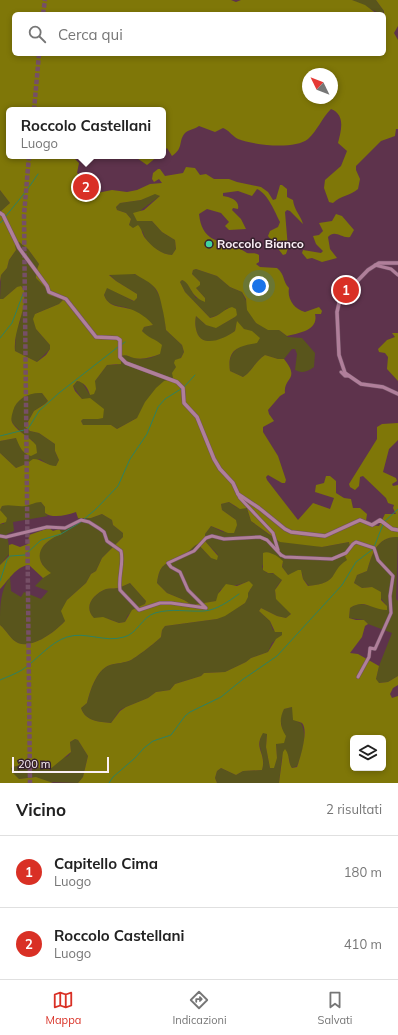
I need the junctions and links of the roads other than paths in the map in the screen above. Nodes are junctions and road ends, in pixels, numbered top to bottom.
1 (2, 215) edge
2 (398, 264) edge
3 (375, 265) junction
4 (398, 275) edge
5 (341, 372) dead end
6 (348, 376) junction
7 (398, 394) edge
8 (238, 494) junction
9 (398, 530) edge
10 (0, 536) edge
11 (281, 555) junction
12 (359, 676) dead end

1 - 8 street
2 - 3 street
3 - 4 street
3 - 6 street
5 - 6 street
6 - 7 street
8 - 9 street
8 - 11 street
10 - 11 street
11 - 12 street

